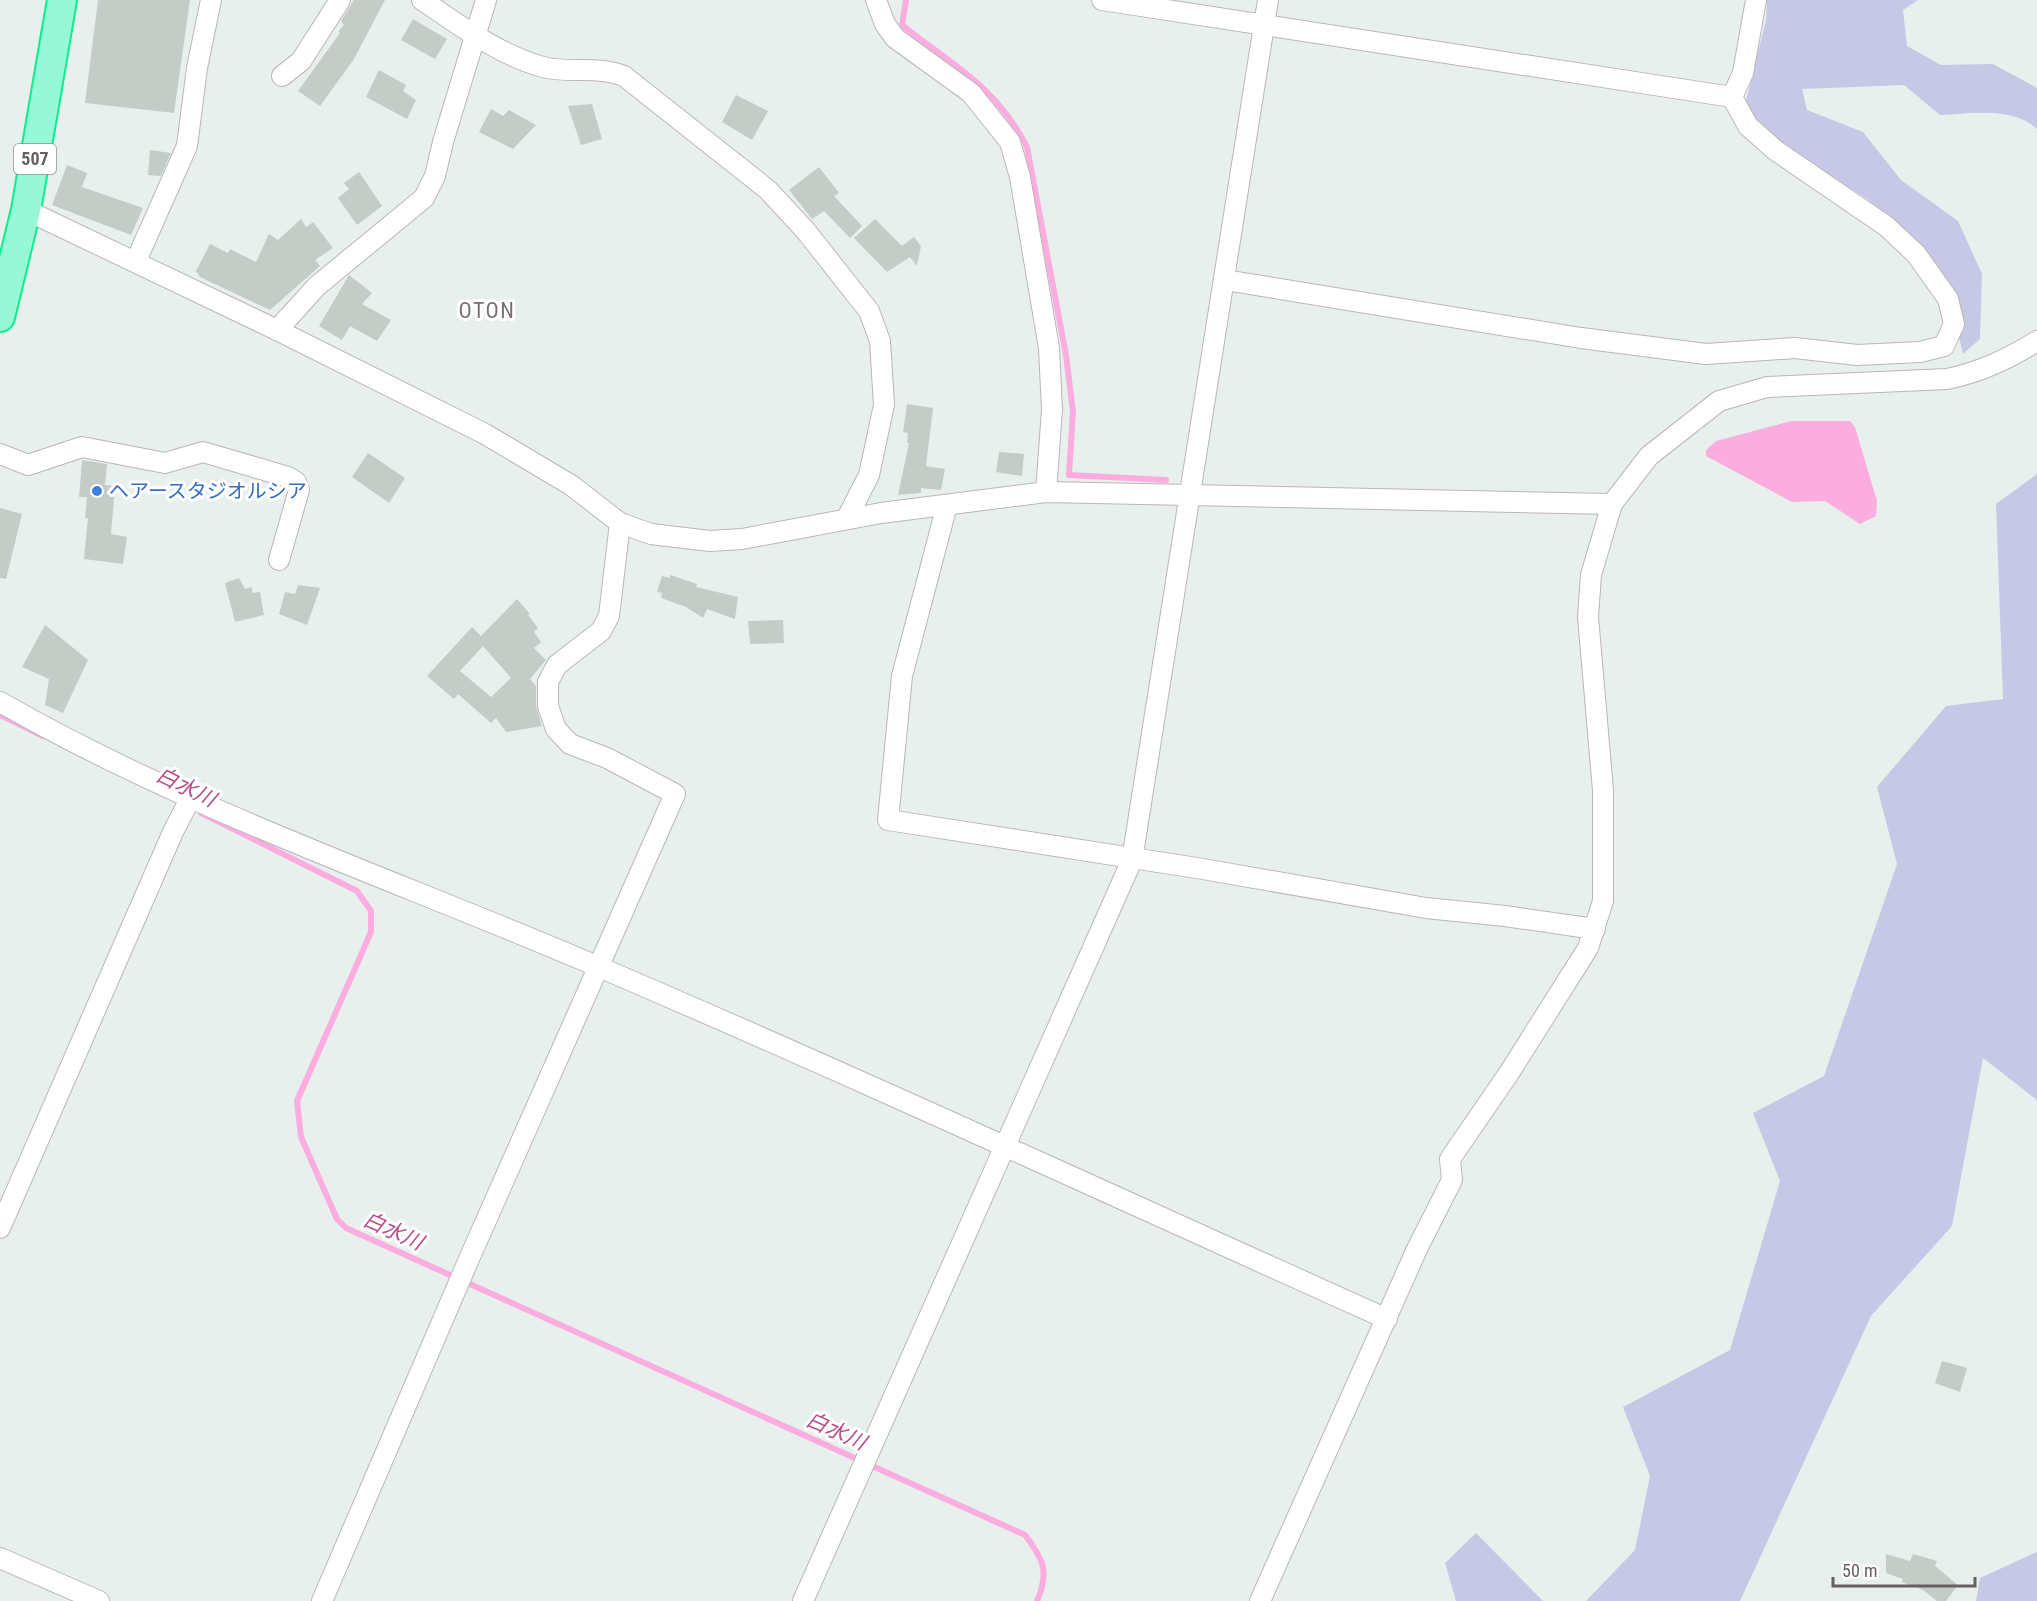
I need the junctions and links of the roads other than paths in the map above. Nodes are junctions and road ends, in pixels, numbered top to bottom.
1 (62, 0) edge
2 (211, 0) edge
3 (340, 0) edge
4 (422, 0) edge
5 (486, 0) edge
6 (876, 0) edge
7 (1102, 0) edge
8 (1268, 0) edge
9 (1756, 0) edge
10 (1264, 25) junction
11 (476, 36) junction
12 (282, 76) dead end
13 (1732, 97) junction
14 (26, 210) junction
15 (136, 261) junction
16 (1225, 280) junction
17 (0, 317) edge
18 (277, 330) junction
19 (2037, 341) edge
20 (0, 454) edge
21 (1046, 492) junction
22 (1191, 496) junction
23 (1612, 504) junction
24 (947, 505) junction
25 (847, 518) junction
26 (620, 523) junction
27 (279, 560) dead end
28 (0, 702) edge
29 (190, 799) junction
30 (1132, 860) junction
31 (1595, 929) junction
32 (599, 967) junction
33 (1006, 1148) junction
34 (0, 1228) edge
35 (1386, 1319) junction
36 (0, 1558) edge
37 (99, 1601) edge
38 (322, 1601) edge
39 (803, 1601) edge
40 (1260, 1601) edge

1 - 14 highway, 507
2 - 15 street
3 - 12 street
4 - 11 street
5 - 11 street
6 - 21 street
7 - 10 street
8 - 10 street
9 - 13 street
10 - 13 street
10 - 16 street
11 - 18 street
11 - 25 street
13 - 16 street
14 - 15 street
14 - 17 highway, 507
15 - 18 street
16 - 22 street
18 - 26 street
19 - 23 street
20 - 27 street
21 - 22 street
21 - 24 street
22 - 23 street
22 - 30 street
23 - 31 street
24 - 25 street
24 - 30 street
25 - 26 street
26 - 32 street
28 - 29 street
29 - 32 street
29 - 34 street
30 - 31 street
30 - 33 street
31 - 35 street
32 - 33 street
32 - 38 street
33 - 35 street
33 - 39 street
35 - 40 street
36 - 37 street

